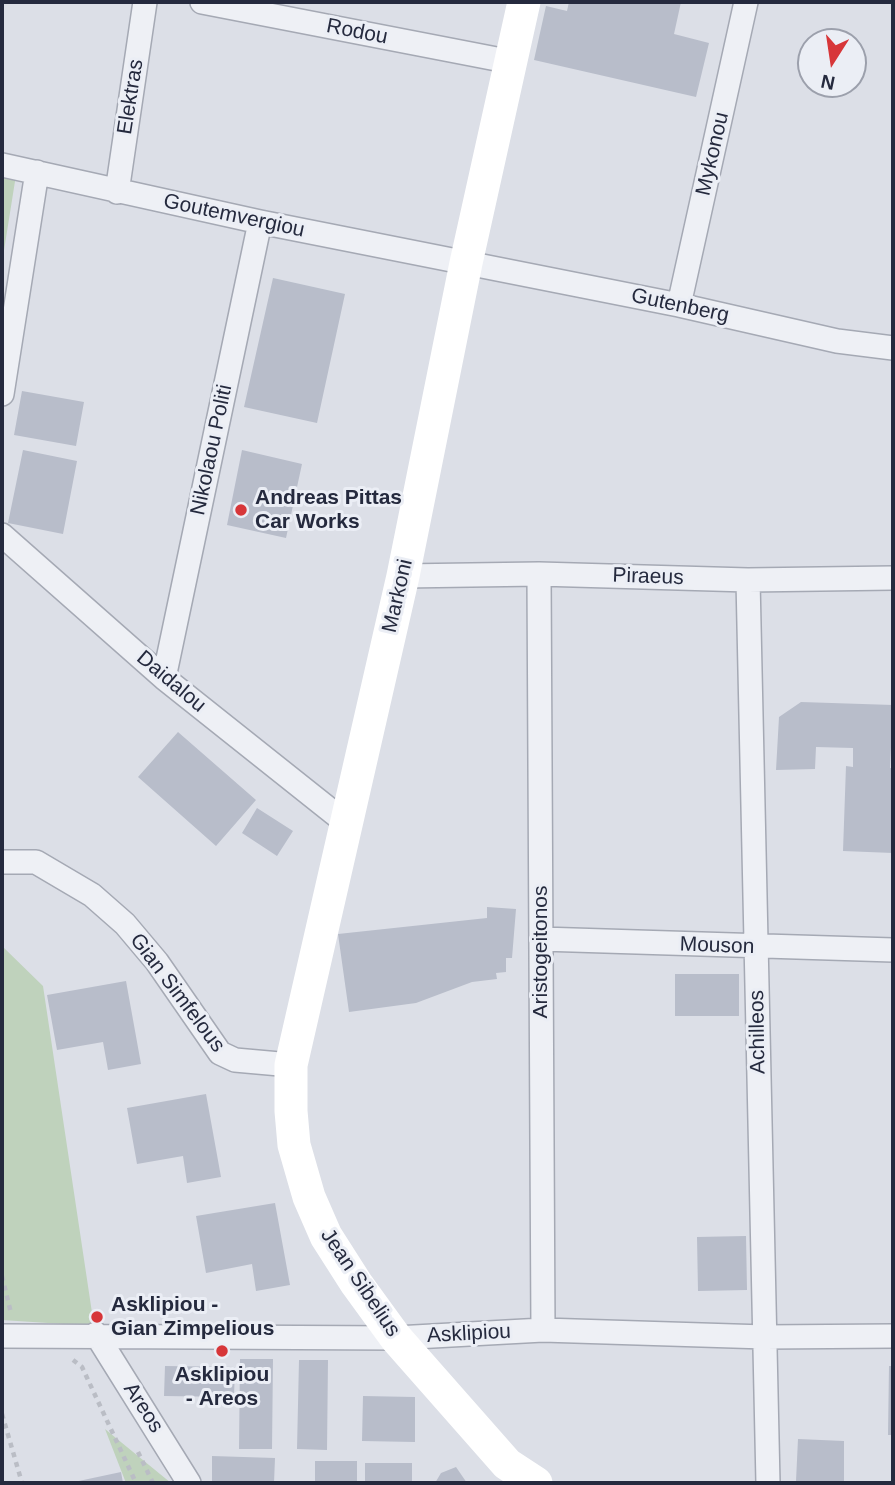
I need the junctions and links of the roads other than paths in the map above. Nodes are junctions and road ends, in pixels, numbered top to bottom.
1 (145, 2) edge
2 (202, 2) edge
3 (524, 2) edge
4 (746, 2) edge
5 (512, 62) junction
6 (2, 164) edge
7 (37, 173) junction
8 (117, 192) junction
9 (260, 222) junction
10 (466, 263) junction
11 (679, 305) junction
12 (893, 348) edge
13 (2, 394) edge
14 (2, 535) edge
15 (540, 574) junction
16 (403, 576) junction
17 (893, 578) edge
18 (748, 580) junction
19 (164, 678) junction
20 (345, 822) junction
21 (2, 862) edge
22 (541, 939) junction
23 (756, 947) junction
24 (893, 950) edge
25 (291, 1065) junction
26 (543, 1331) junction
27 (96, 1334) junction
28 (10, 1336) edge
29 (893, 1336) edge
30 (765, 1337) junction
31 (396, 1338) junction
32 (510, 1474) edge
33 (189, 1483) edge
34 (536, 1483) edge
35 (768, 1483) edge

1 - 8 street, Elektras
2 - 5 street, Rodou
3 - 5 main road, Markoni
4 - 11 street, Mykonou
5 - 10 main road, Markoni
6 - 7 street, Goutemvergiou
7 - 8 street, Goutemvergiou
7 - 13 street
8 - 9 street, Goutemvergiou
9 - 10 street, Goutemvergiou
9 - 19 street, Nikolaou Politi
10 - 11 street, Gutenberg
10 - 16 main road, Markoni
11 - 12 street, Gutenberg
14 - 19 street, Daidalou
15 - 16 street, Piraeus
15 - 18 street, Piraeus
15 - 22 street, Aristogeitonos
16 - 20 main road, Markoni
17 - 18 street, Piraeus
18 - 23 street, Achilleos
19 - 20 street, Daidalou
20 - 25 main road, Markoni
21 - 25 street, Gian Simfelous
22 - 23 street, Mouson
22 - 26 street, Aristogeitonos
23 - 24 street, Mouson
23 - 30 street, Achilleos
25 - 31 main road, Jean Sibelius
26 - 30 street, Asklipiou
26 - 31 street, Asklipiou
27 - 28 street, Asklipiou
27 - 31 street, Asklipiou
27 - 33 street, Areos
29 - 30 street, Asklipiou
30 - 35 street, Achilleos
31 - 32 main road, Jean Sibelius
32 - 34 main road, Jean Sibelius

